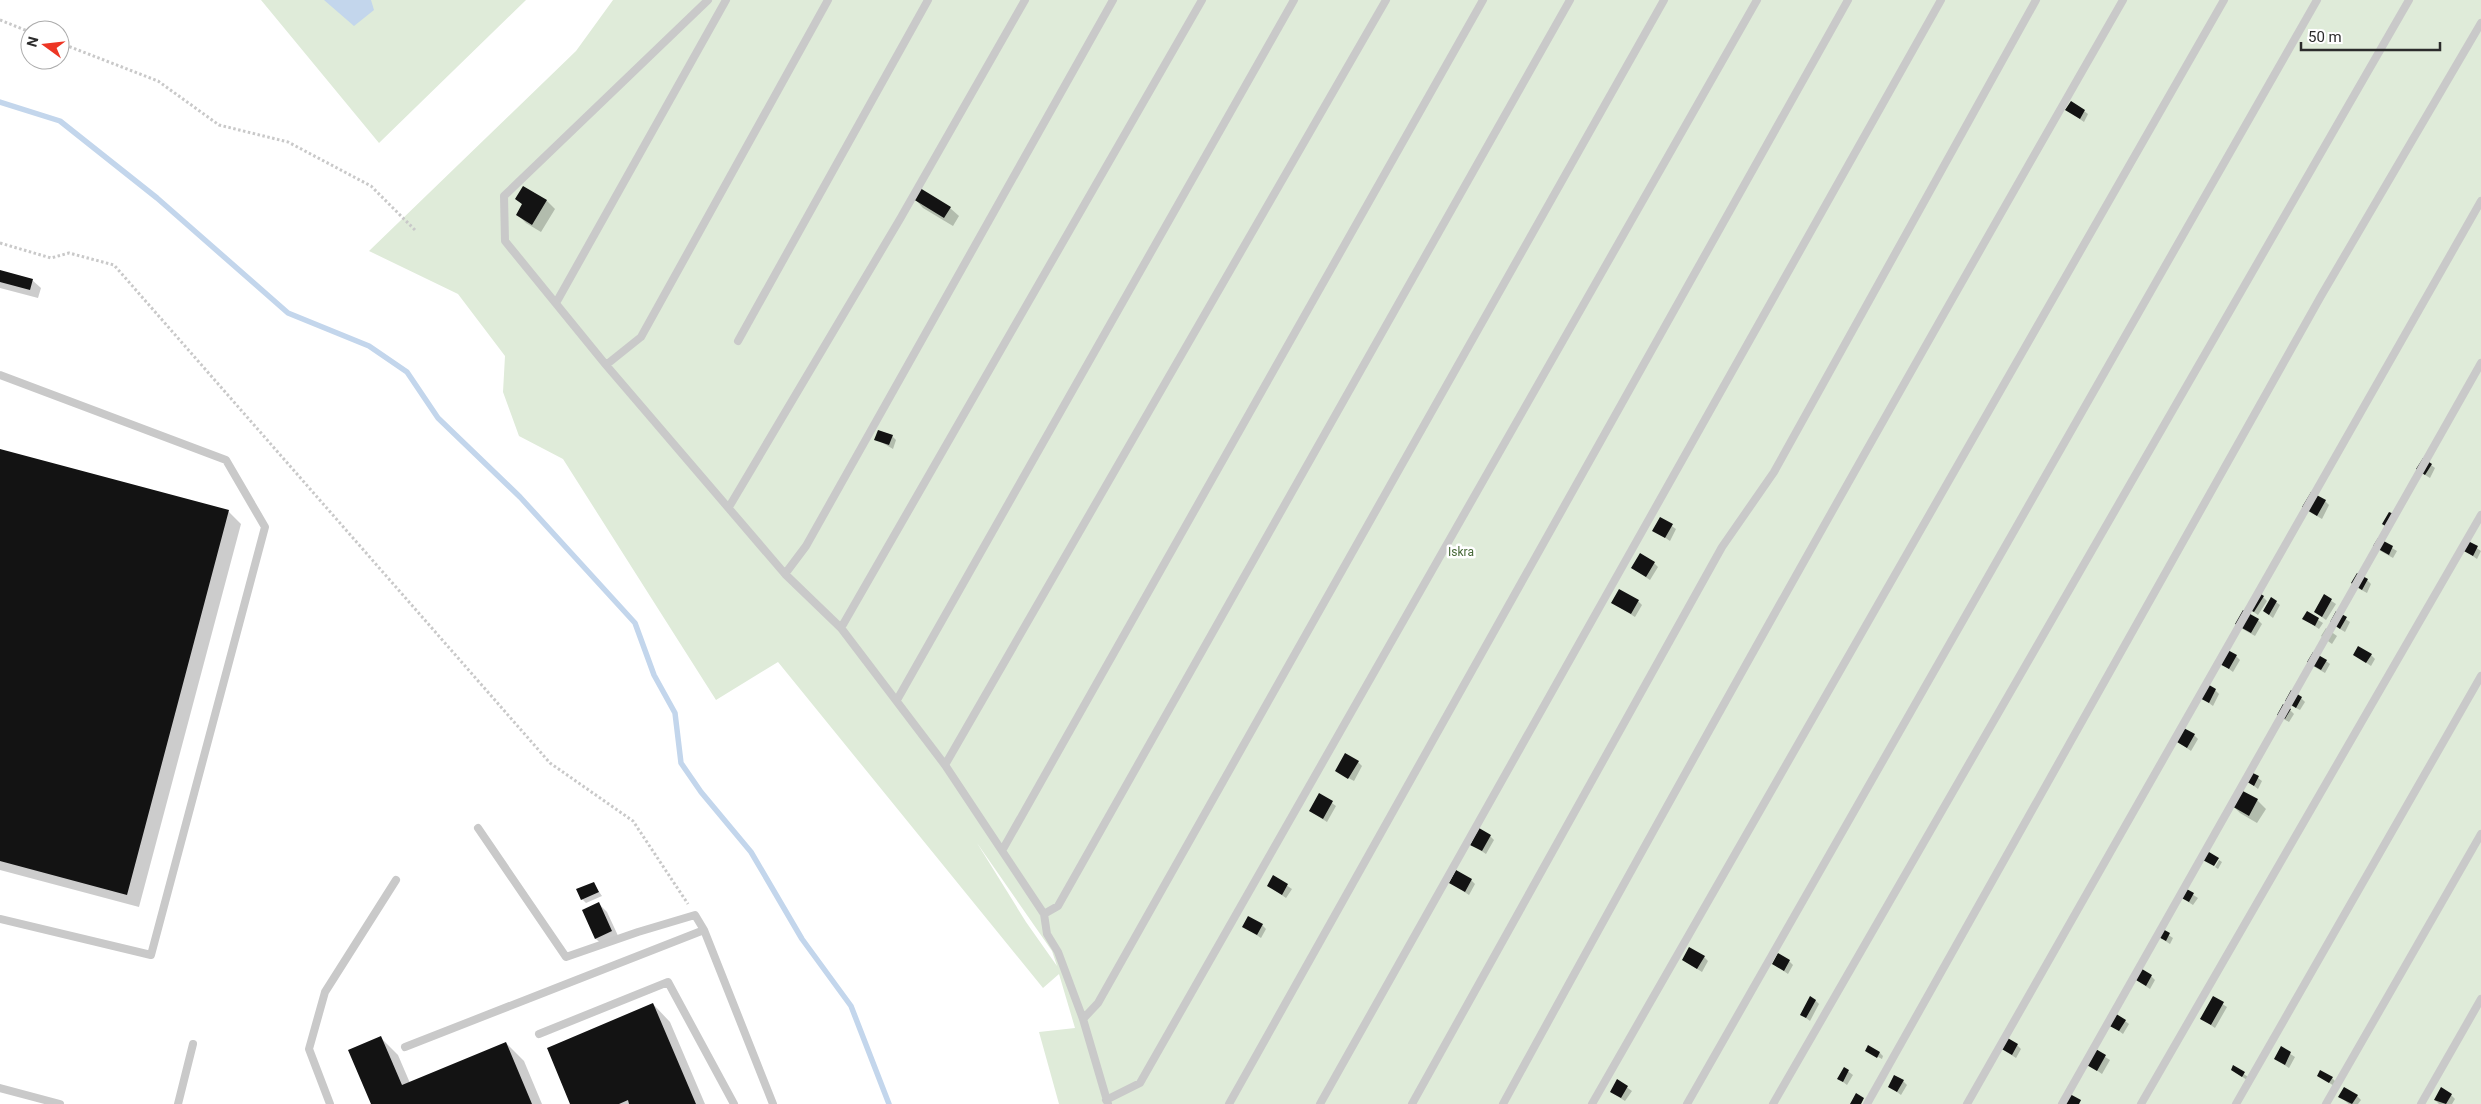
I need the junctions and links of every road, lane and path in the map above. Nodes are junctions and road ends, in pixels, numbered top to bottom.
1 (708, 0) edge
2 (726, 0) edge
3 (828, 0) edge
4 (928, 0) edge
5 (1025, 0) edge
6 (1113, 0) edge
7 (1202, 0) edge
8 (1294, 0) edge
9 (1386, 0) edge
10 (1483, 0) edge
11 (1570, 0) edge
12 (1664, 0) edge
13 (1757, 0) edge
14 (1848, 0) edge
15 (1941, 0) edge
16 (2036, 0) edge
17 (2123, 0) edge
18 (2224, 0) edge
19 (2317, 0) edge
20 (2409, 0) edge
21 (0, 20) edge
22 (2481, 23) edge
23 (20, 28) edge
24 (70, 47) edge
25 (2481, 201) edge
26 (416, 231) dead end
27 (0, 243) edge
28 (556, 303) junction
29 (738, 341) dead end
30 (2481, 363) edge
31 (606, 365) junction
32 (0, 375) edge
33 (728, 508) junction
34 (2481, 515) edge
35 (785, 574) junction
36 (841, 628) junction
37 (2481, 676) edge
38 (898, 700) junction
39 (945, 765) junction
40 (478, 828) dead end
41 (2481, 834) edge
42 (1002, 850) junction
43 (396, 880) dead end
44 (1044, 914) junction
45 (695, 915) junction
46 (0, 919) edge
47 (704, 930) junction
48 (2481, 999) edge
49 (1083, 1019) junction
50 (540, 1034) dead end
51 (193, 1044) dead end
52 (405, 1047) dead end
53 (0, 1088) edge
54 (1107, 1102) edge
55 (60, 1104) edge
56 (178, 1104) edge
57 (330, 1104) edge
58 (734, 1104) edge
59 (773, 1104) edge
60 (1229, 1104) edge
61 (1320, 1104) edge
62 (1412, 1104) edge
63 (1503, 1104) edge
64 (1592, 1104) edge
65 (1687, 1104) edge
66 (1773, 1104) edge
67 (1868, 1104) edge
68 (1967, 1104) edge
69 (2062, 1104) edge
70 (2141, 1104) edge
71 (2236, 1104) edge
72 (2326, 1104) edge
73 (2421, 1104) edge

1 - 28 lane
2 - 28 lane
3 - 31 lane
4 - 29 lane
5 - 33 lane
6 - 35 lane
7 - 36 lane
8 - 38 lane
9 - 39 lane
10 - 42 lane
11 - 44 lane
12 - 49 lane
13 - 54 lane
14 - 60 lane
15 - 61 lane
16 - 62 lane
17 - 63 lane
18 - 64 lane
19 - 65 lane
20 - 66 lane
21 - 23 path
22 - 67 lane
24 - 26 path
25 - 68 lane
27 - 45 path
28 - 31 lane
30 - 69 lane
31 - 33 lane
32 - 46 lane
33 - 35 lane
34 - 70 lane
35 - 36 lane
36 - 38 lane
37 - 71 lane
38 - 39 lane
39 - 42 lane
40 - 45 lane
41 - 72 lane
42 - 44 lane
43 - 57 lane
44 - 49 lane
45 - 47 lane
47 - 52 lane
47 - 59 lane
48 - 73 lane
49 - 54 lane
50 - 58 lane
51 - 56 lane
53 - 55 lane

